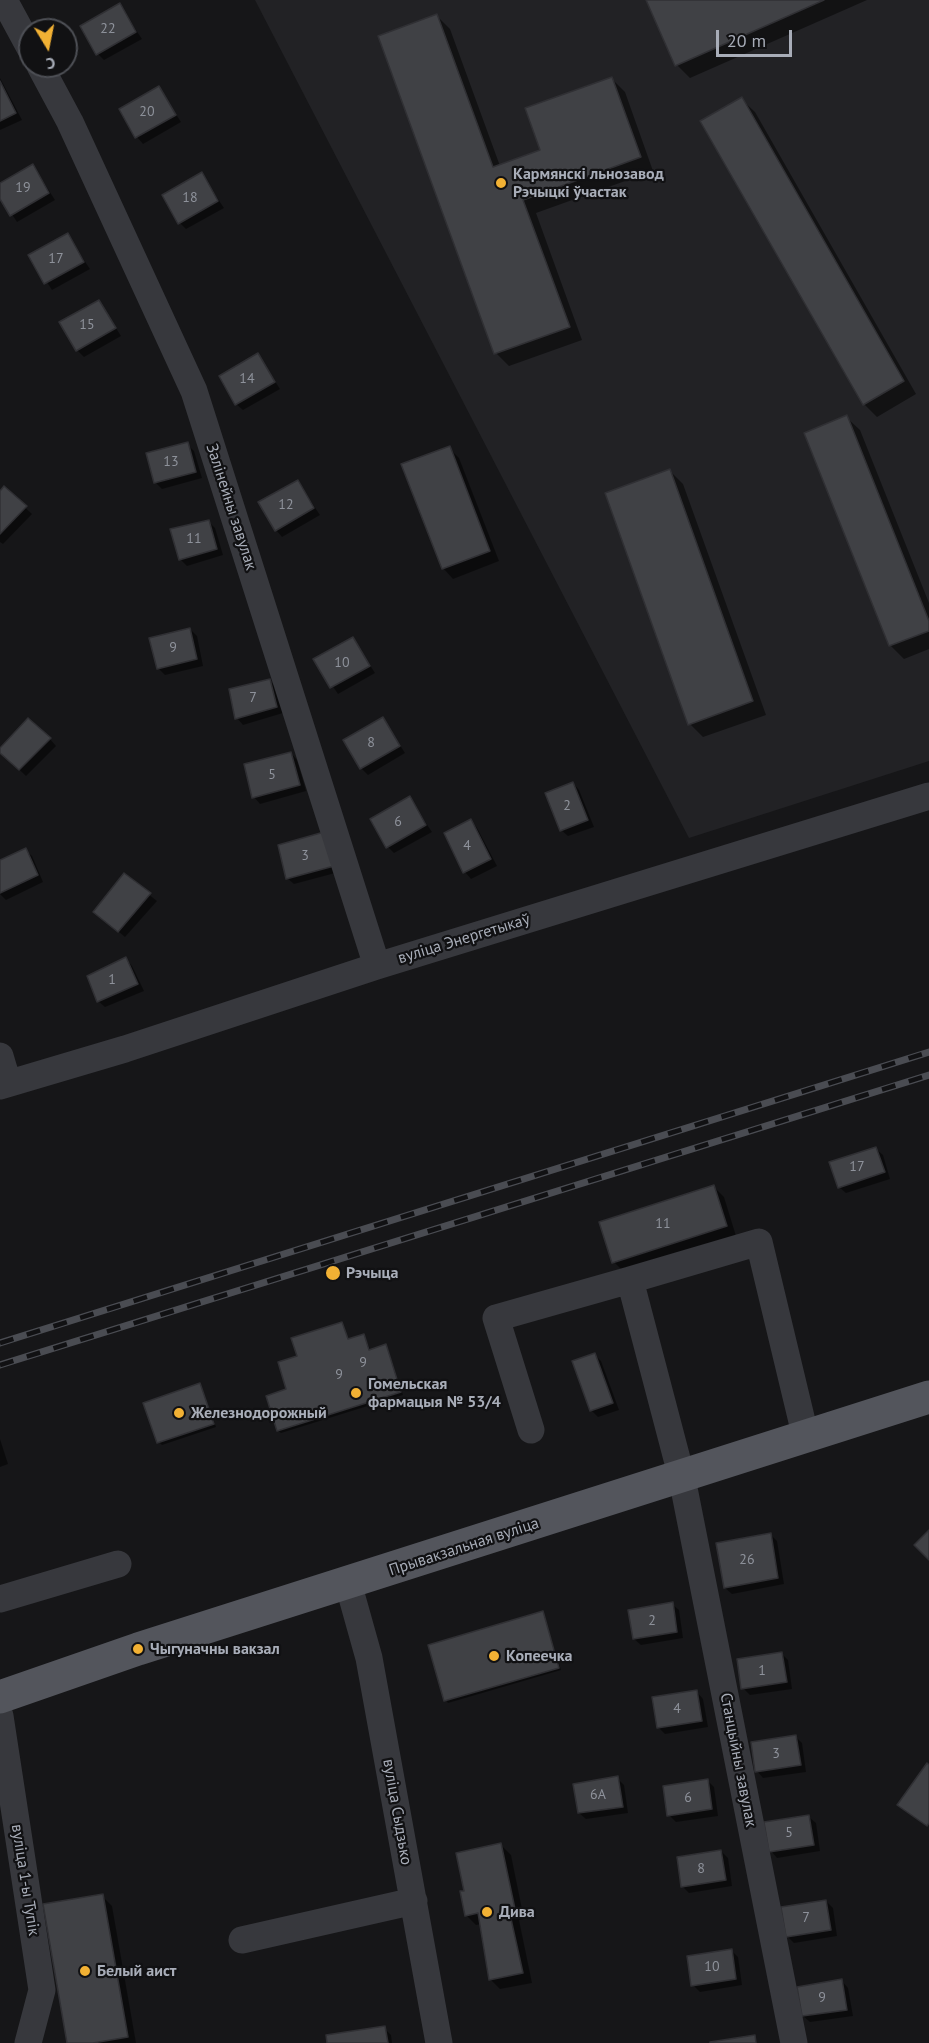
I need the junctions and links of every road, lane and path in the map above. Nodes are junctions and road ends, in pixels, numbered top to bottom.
1 (4, 0) edge
2 (18, 26) edge
3 (46, 78) edge
4 (929, 796) edge
5 (377, 966) junction
6 (0, 1056) edge
7 (4, 1084) edge
8 (630, 1280) junction
9 (929, 1397) edge
10 (531, 1430) dead end
11 (806, 1438) junction
12 (681, 1478) junction
13 (118, 1564) dead end
14 (348, 1584) junction
15 (0, 1599) edge
16 (0, 1697) edge
17 (0, 1716) edge
18 (414, 1901) junction
19 (242, 1940) dead end
20 (28, 2043) edge
21 (439, 2043) edge
22 (794, 2043) edge

1 - 2 street
3 - 5 street, Залінейны завулак
4 - 5 street, вуліца Энергетыкаў
5 - 7 street, вуліца Энергетыкаў
6 - 7 street
8 - 10 street
8 - 11 street
8 - 12 street, Станцыйны завулак
9 - 11 main road, Прывакзальная вуліца
11 - 12 main road, Прывакзальная вуліца
12 - 14 main road, Прывакзальная вуліца
12 - 22 street, Станцыйны завулак
13 - 15 street
14 - 16 main road, Прывакзальная вуліца
14 - 18 street, вуліца Сыдзько
17 - 20 street, вуліца 1-ы Тупік
18 - 19 street
18 - 21 street, вуліца Сыдзько

